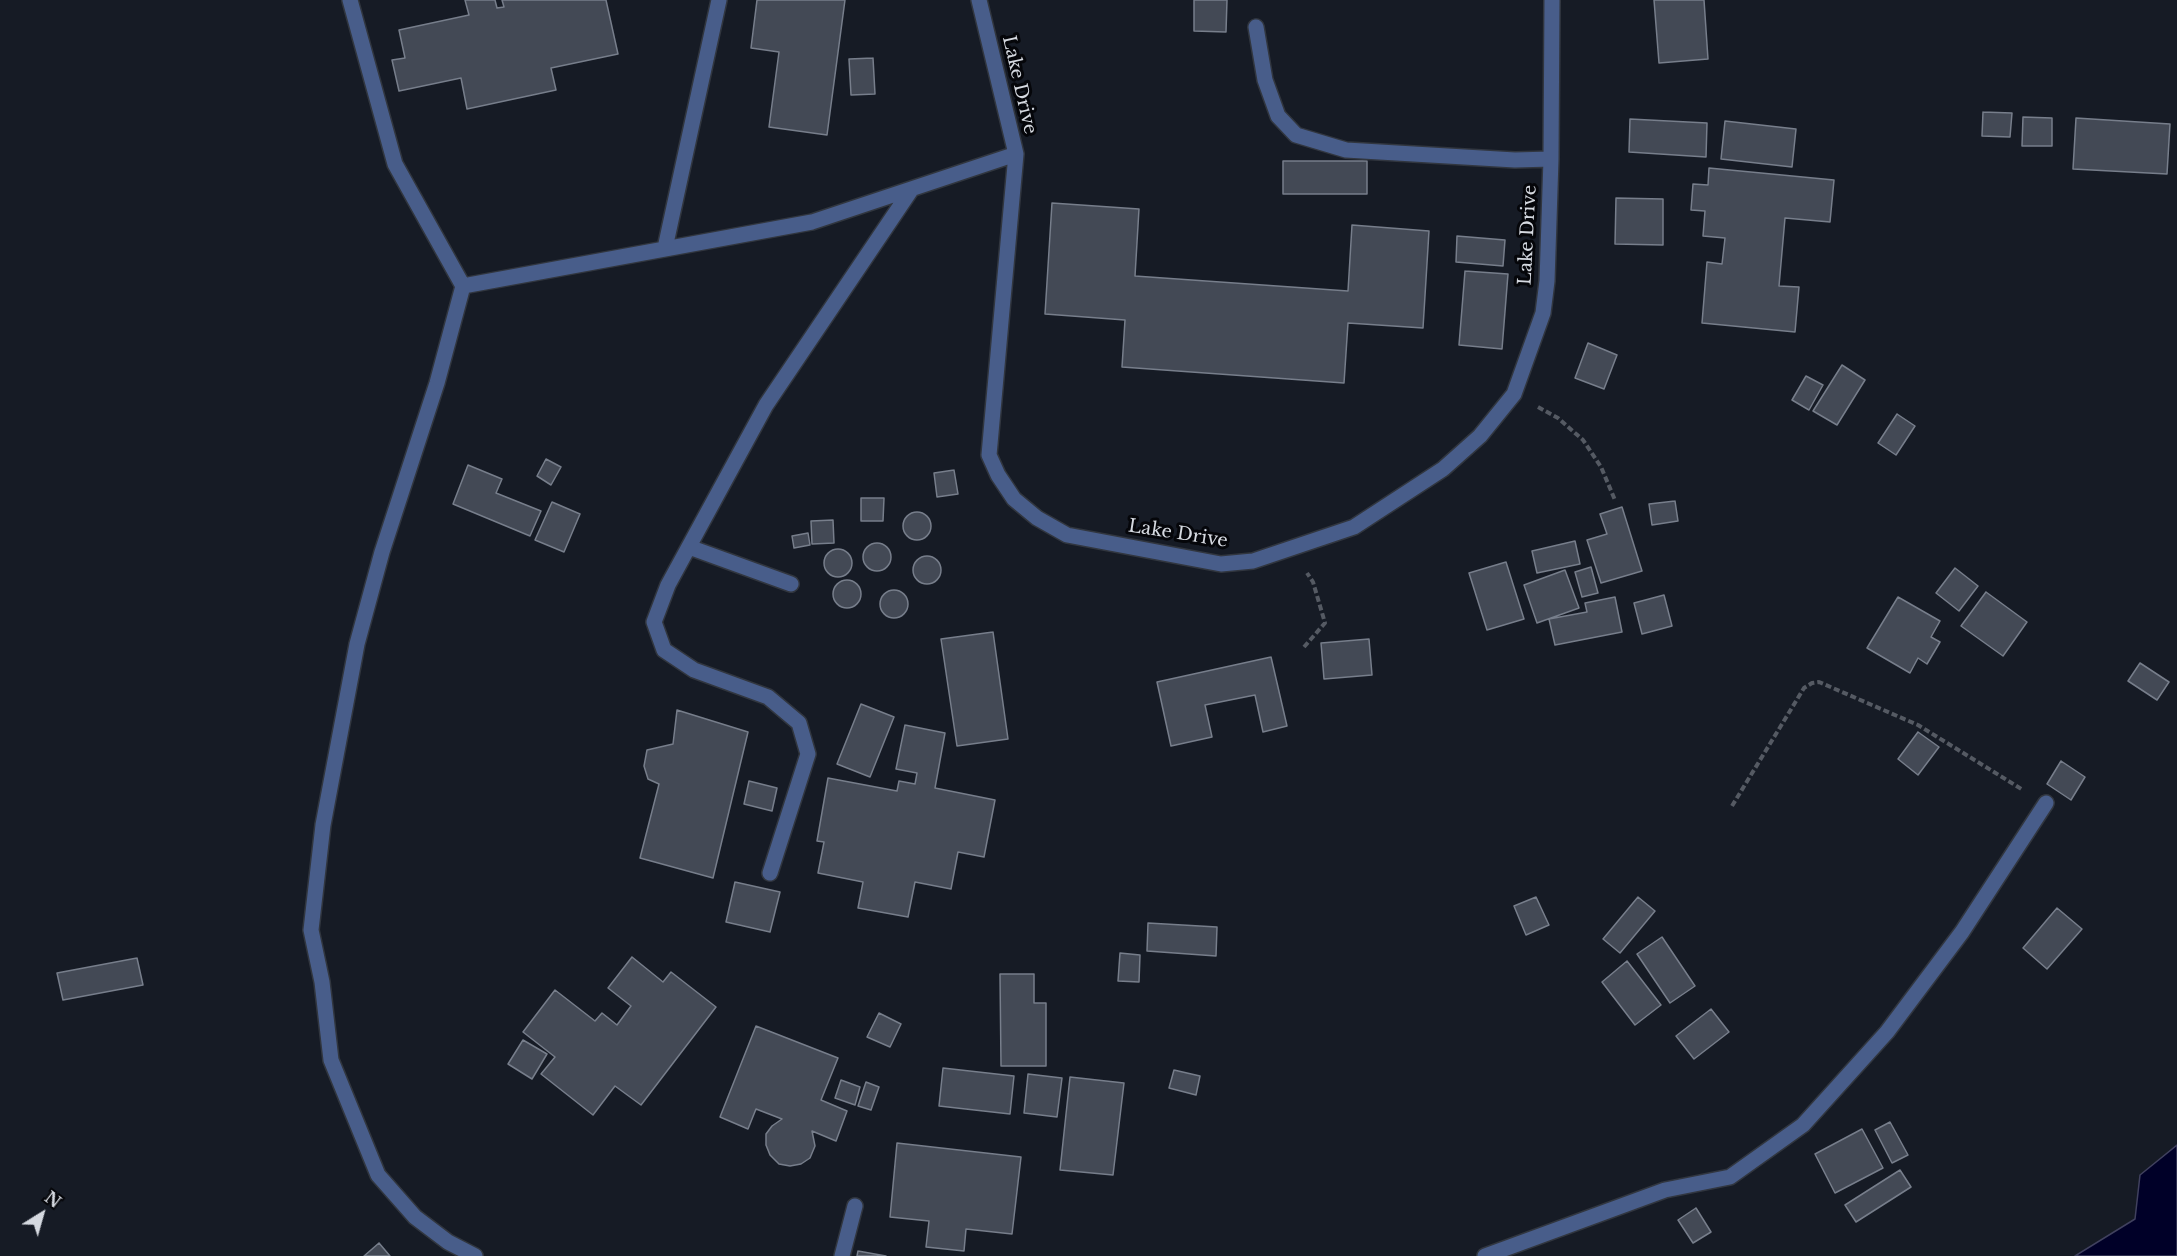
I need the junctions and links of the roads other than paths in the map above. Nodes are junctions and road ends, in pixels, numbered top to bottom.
1 (350, 0) edge
2 (719, 0) edge
3 (979, 0) edge
4 (1552, 0) edge
5 (1256, 27) dead end
6 (1016, 154) junction
7 (1551, 159) junction
8 (911, 190) junction
9 (665, 248) junction
10 (462, 286) junction
11 (689, 547) junction
12 (791, 584) dead end
13 (2046, 803) road end
14 (770, 873) dead end
15 (855, 1206) dead end
16 (475, 1256) edge
17 (842, 1256) edge
18 (1485, 1256) edge

1 - 10 street
2 - 9 street
3 - 6 street, Lake Drive
4 - 7 street, Lake Drive
5 - 7 street
6 - 7 street, Lake Drive
6 - 8 street
8 - 9 street
8 - 11 street
9 - 10 street
10 - 16 street
11 - 12 street
11 - 14 street
13 - 18 street
15 - 17 street

